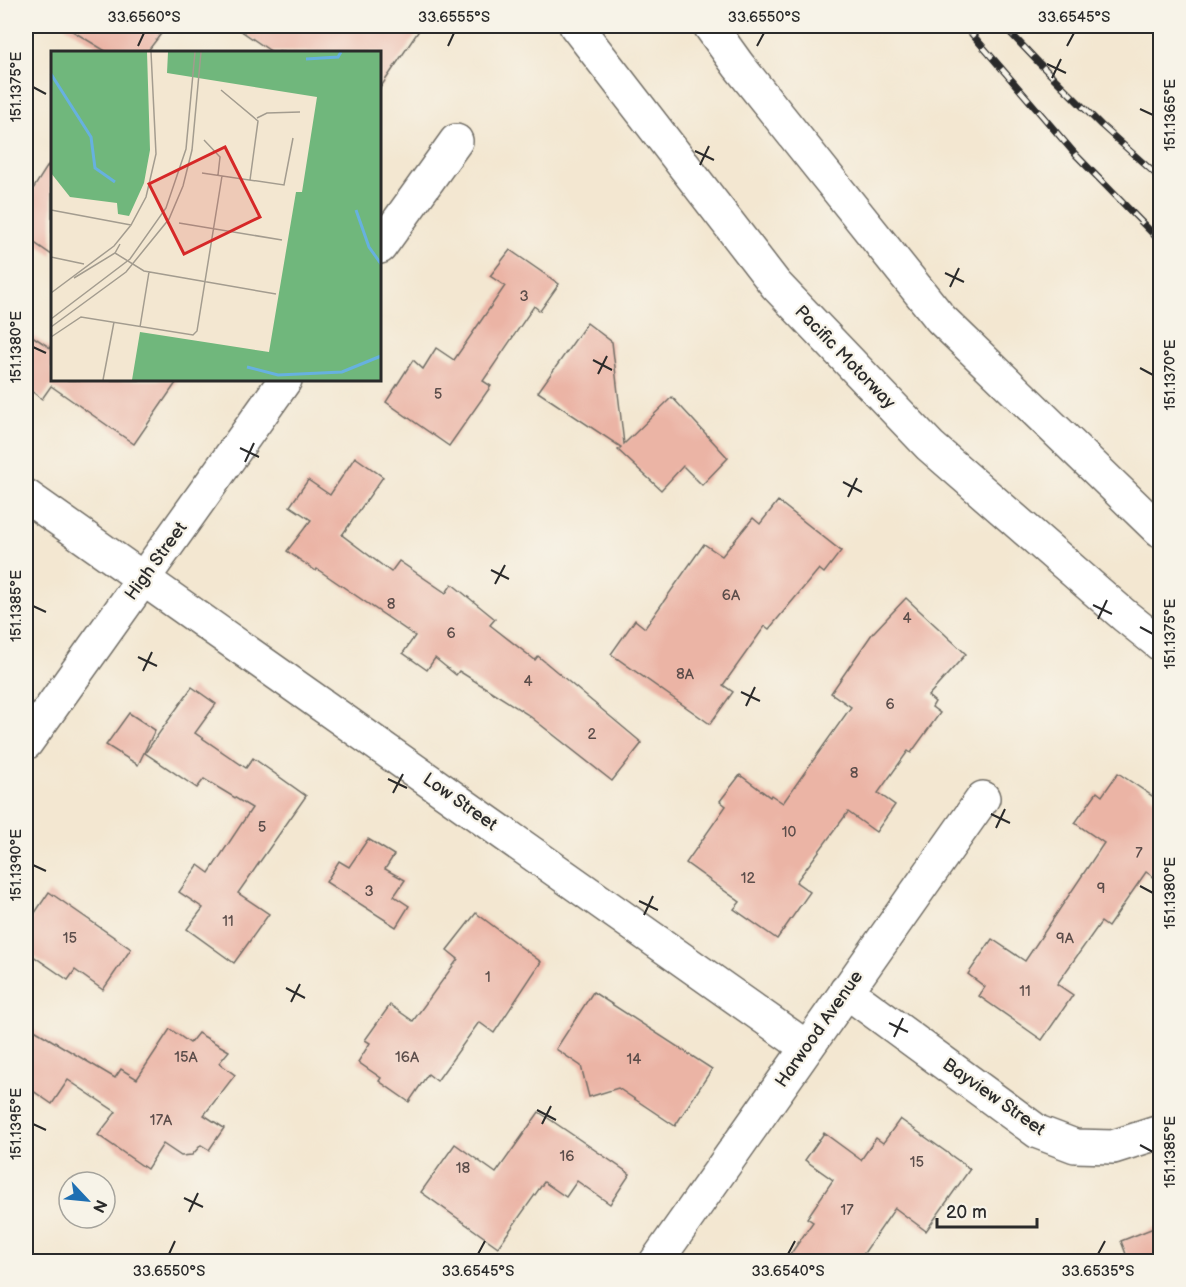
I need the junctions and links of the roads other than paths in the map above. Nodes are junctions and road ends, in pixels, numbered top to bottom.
1 (576, 26) edge
2 (710, 26) edge
3 (456, 141) dead end
4 (381, 246) edge
5 (284, 381) edge
6 (26, 496) edge
7 (1161, 531) edge
8 (144, 578) junction
9 (1161, 644) edge
10 (26, 743) edge
11 (983, 798) dead end
12 (846, 991) junction
13 (806, 1047) junction
14 (1161, 1132) edge
15 (656, 1262) edge

1 - 9 main road, Pacific Motorway
2 - 7 main road
3 - 4 main road
5 - 8 main road, High Street
6 - 8 main road, Low Street
8 - 10 main road, High Street
8 - 13 main road, Low Street
11 - 12 main road, Harwood Avenue
12 - 13 main road, Harwood Avenue
12 - 14 main road, Bayview Street
13 - 15 main road, Harwood Avenue

